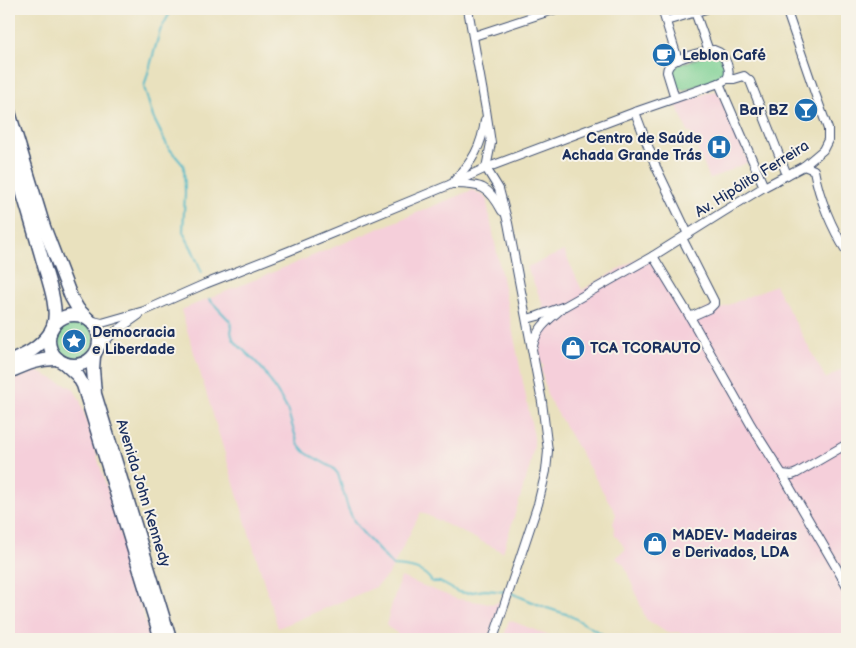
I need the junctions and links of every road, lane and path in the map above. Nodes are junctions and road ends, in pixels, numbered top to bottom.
1 (468, 9) edge
2 (556, 9) edge
3 (662, 9) edge
4 (706, 9) edge
5 (786, 9) edge
6 (695, 12) junction
7 (666, 21) junction
8 (474, 36) junction
9 (708, 51) junction
10 (678, 60) junction
11 (727, 79) junction
12 (719, 83) junction
13 (675, 98) junction
14 (486, 110) junction
15 (9, 112) edge
16 (635, 112) junction
17 (9, 146) edge
18 (804, 166) junction
19 (486, 168) junction
20 (787, 175) junction
21 (452, 184) junction
22 (764, 187) junction
23 (508, 224) junction
24 (685, 236) junction
25 (847, 252) edge
26 (653, 256) junction
27 (565, 306) junction
28 (144, 311) junction
29 (690, 317) junction
30 (527, 319) junction
31 (90, 320) junction
32 (52, 330) junction
33 (96, 352) junction
34 (533, 353) junction
35 (61, 361) junction
36 (9, 362) edge
37 (9, 372) edge
38 (847, 444) edge
39 (782, 474) junction
40 (847, 586) edge
41 (161, 639) edge
42 (170, 639) edge
43 (494, 639) edge

1 - 8 street
2 - 8 street
3 - 7 street
4 - 6 street
5 - 18 street, Av. Hipólito Ferreira
6 - 7 street
6 - 9 street
7 - 10 street
8 - 14 street
9 - 10 street
9 - 11 street
10 - 13 street
11 - 12 street
11 - 20 street
12 - 13 street
12 - 22 street
13 - 16 street
14 - 19 street
14 - 21 street
15 - 31 main road
16 - 19 street
16 - 24 street
17 - 32 main road
18 - 20 street, Av. Hipólito Ferreira
18 - 25 street
19 - 21 street
19 - 23 street
20 - 22 street, Av. Hipólito Ferreira
21 - 23 street
21 - 28 street
22 - 24 street, Av. Hipólito Ferreira
23 - 30 street
24 - 26 street, Av. Hipólito Ferreira
24 - 29 street
26 - 27 street, Av. Hipólito Ferreira
26 - 29 street
27 - 30 street
27 - 34 street
28 - 31 street
28 - 33 street
29 - 39 street
30 - 34 street
31 - 32 main road
31 - 33 main road
32 - 35 main road
32 - 36 main road
33 - 35 main road
33 - 42 main road, Avenida John Kennedy
34 - 43 street
35 - 37 main road
35 - 41 main road, Avenida John Kennedy
38 - 39 street
39 - 40 street

